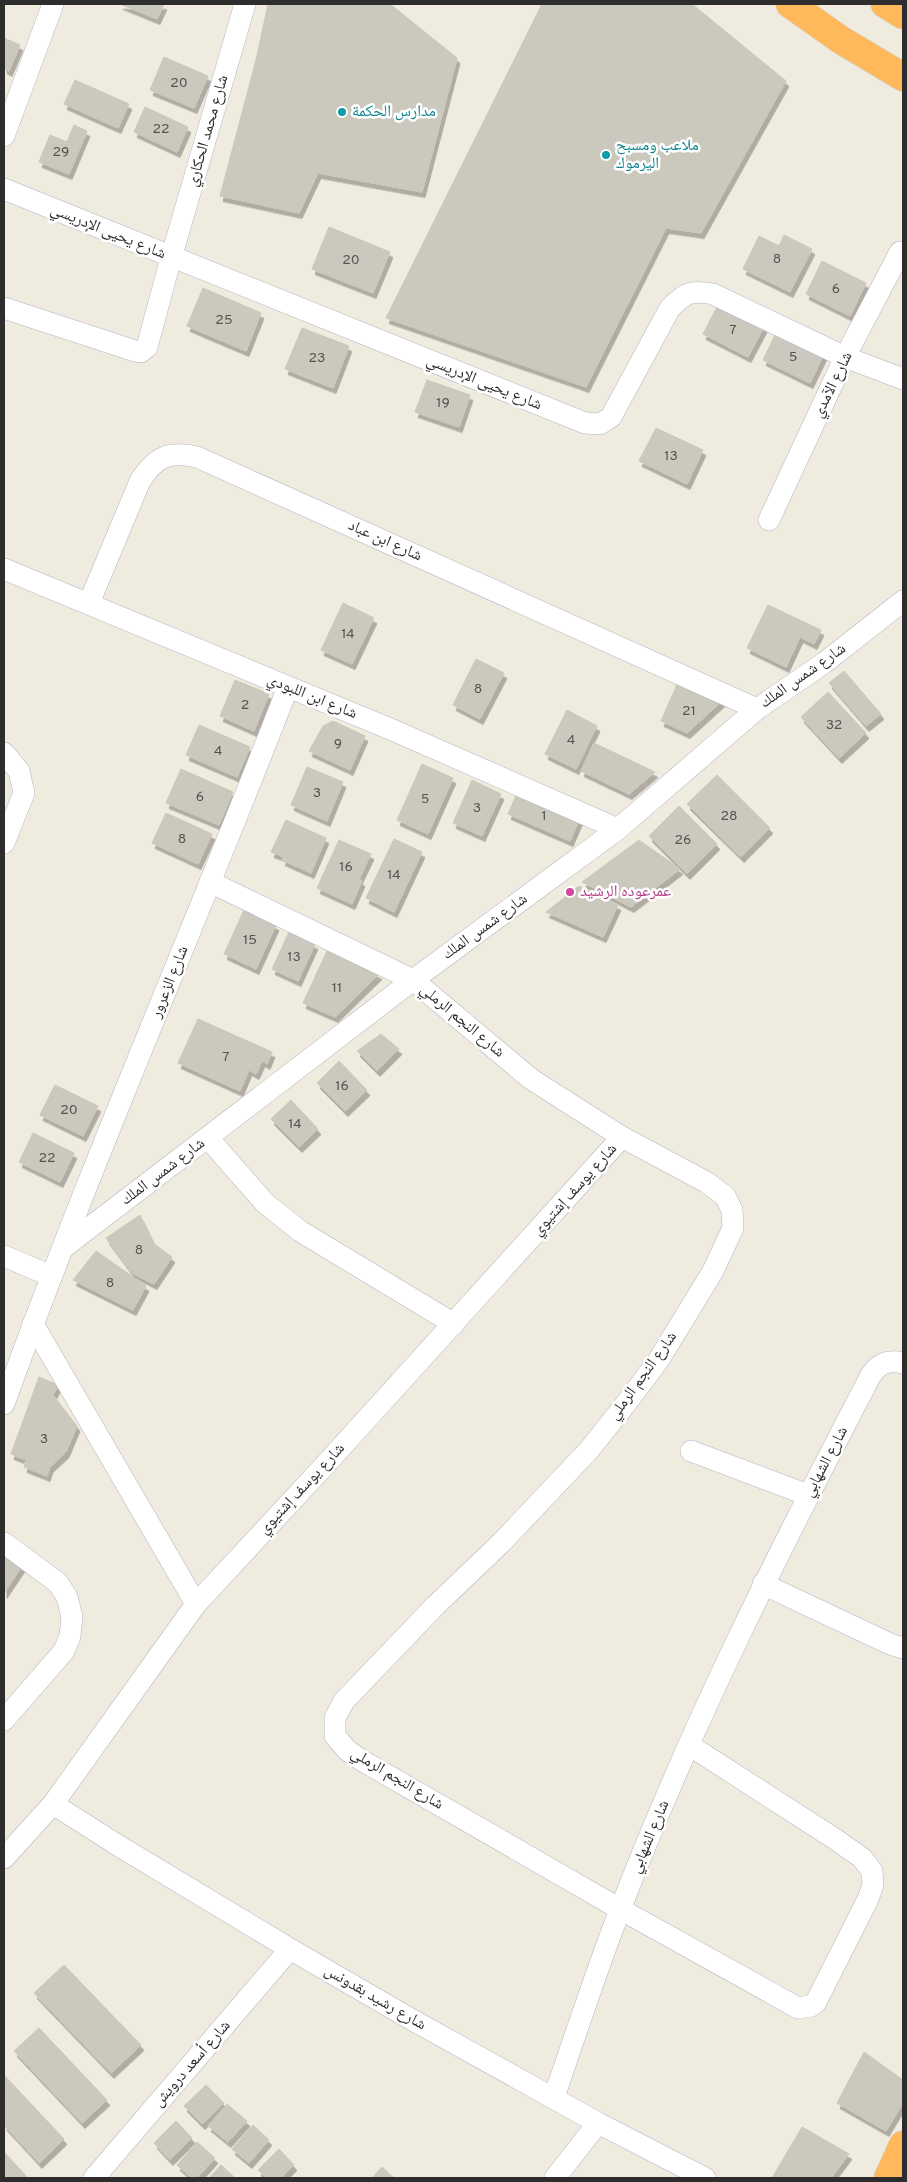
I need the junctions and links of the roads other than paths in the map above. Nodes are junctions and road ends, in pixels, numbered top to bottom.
1 (53, 4) edge
2 (245, 4) edge
3 (790, 4) edge
4 (885, 4) edge
5 (903, 15) edge
6 (903, 77) edge
7 (4, 136) edge
8 (4, 190) edge
9 (900, 252) dead end
10 (171, 258) junction
11 (4, 308) edge
12 (845, 357) junction
13 (903, 379) edge
14 (769, 520) dead end
15 (4, 569) edge
16 (903, 601) edge
17 (89, 603) junction
18 (288, 687) junction
19 (757, 709) junction
20 (4, 753) edge
21 (618, 830) junction
22 (4, 843) edge
23 (210, 882) junction
24 (413, 980) junction
25 (622, 1137) junction
26 (208, 1138) junction
27 (62, 1248) junction
28 (4, 1256) edge
29 (51, 1276) junction
30 (32, 1324) junction
31 (454, 1324) junction
32 (903, 1363) edge
33 (4, 1404) edge
34 (691, 1450) dead end
35 (808, 1495) junction
36 (4, 1543) edge
37 (763, 1584) junction
38 (196, 1604) junction
39 (903, 1648) edge
40 (4, 1720) edge
41 (689, 1745) junction
42 (53, 1804) junction
43 (4, 1858) edge
44 (620, 1910) junction
45 (290, 1949) junction
46 (554, 2097) junction
47 (598, 2123) junction
48 (903, 2145) edge
49 (94, 2178) edge
50 (555, 2178) edge
51 (705, 2178) edge
52 (888, 2178) edge

1 - 7 street
2 - 10 street, شارع محمد الحكاري
3 - 6 highway
4 - 5 highway
8 - 10 street, شارع يحيى الإدريسي
9 - 12 street, شارع الآمدي
10 - 11 street, شارع محمد الحكاري
10 - 12 street, شارع يحيى الإدريسي
12 - 13 street, شارع يحيى الإدريسي
12 - 14 street, شارع الآمدي
15 - 17 street, شارع ابن اللبودي
16 - 19 street, شارع شمس الملك
17 - 18 street, شارع ابن اللبودي
17 - 19 street, شارع ابن عباد
18 - 21 street, شارع ابن اللبودي
18 - 23 street, شارع الزعرور
19 - 21 street, شارع شمس الملك
20 - 22 street
21 - 24 street, شارع شمس الملك
23 - 24 street, شارع النجم الرملي
23 - 27 street, شارع الزعرور
24 - 25 street, شارع النجم الرملي
24 - 26 street, شارع شمس الملك
25 - 31 street, شارع يوسف إشتيوي
25 - 44 street, شارع النجم الرملي
26 - 27 street, شارع شمس الملك
26 - 31 street
27 - 29 street, شارع الزعرور
28 - 29 street
29 - 30 street, شارع الزعرور
30 - 33 street, شارع الزعرور
30 - 38 street
31 - 38 street, شارع يوسف إشتيوي
32 - 35 street, شارع الشهابي
34 - 35 street
35 - 37 street, شارع الشهابي
36 - 40 street
37 - 39 street
37 - 41 street, شارع الشهابي
38 - 42 street, شارع يوسف إشتيوي
41 - 44 street, شارع الشهابي
41 - 44 street, شارع النجم الرملي
42 - 43 street, شارع يوسف إشتيوي
42 - 45 street, شارع رشيد بقدونس
44 - 46 street, شارع الشهابي
45 - 46 street, شارع رشيد بقدونس
45 - 49 street, شارع أسعد درويش
46 - 47 street, شارع رشيد بقدونس
47 - 50 street
47 - 51 street, شارع رشيد بقدونس
48 - 52 highway

